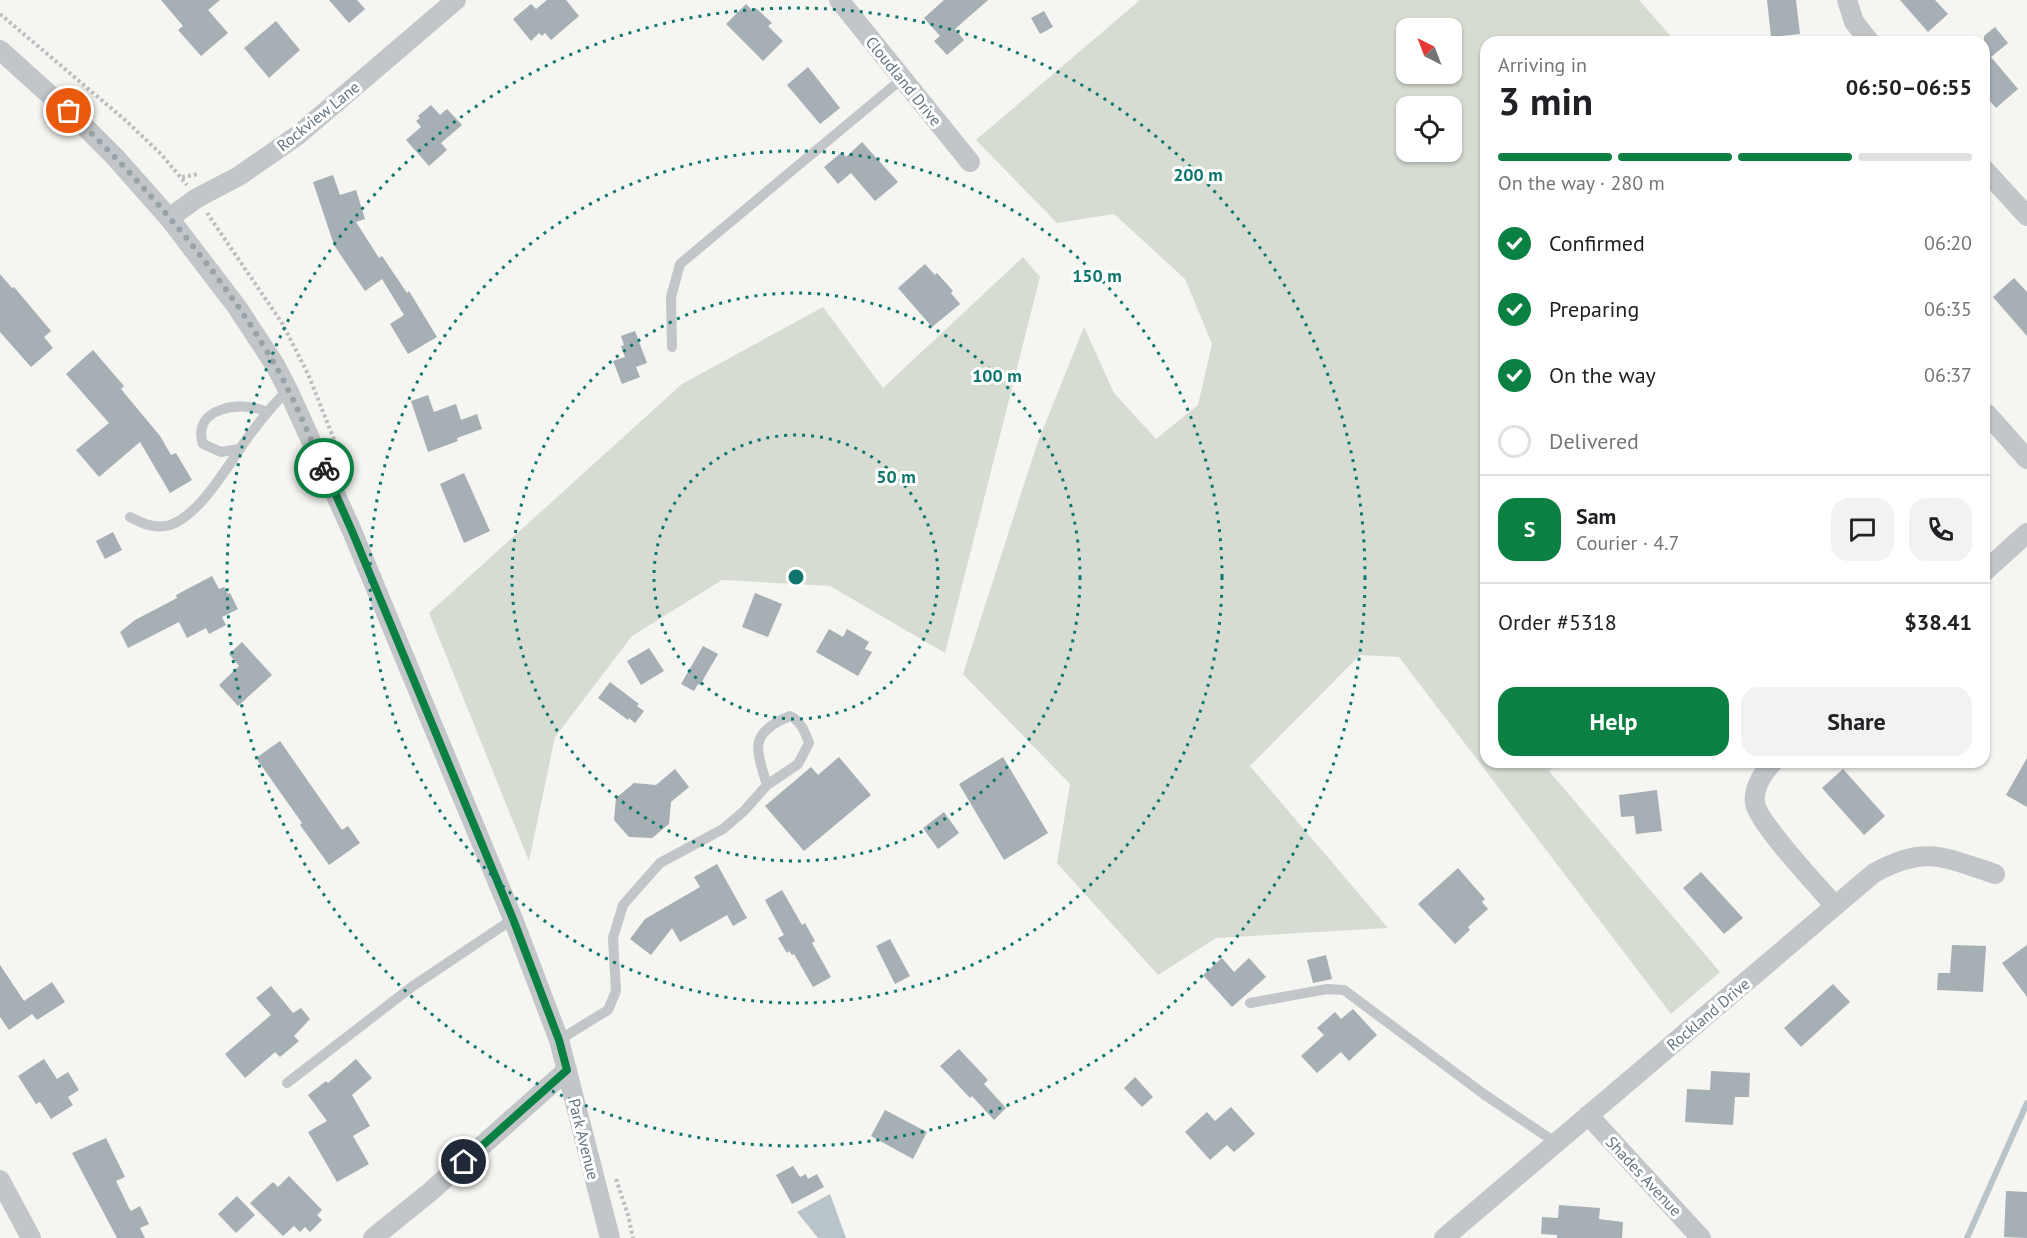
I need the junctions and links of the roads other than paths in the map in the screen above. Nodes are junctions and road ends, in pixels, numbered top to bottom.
1 (456, 0) edge
2 (838, 0) edge
3 (1847, 0) edge
4 (1865, 36) edge
5 (0, 50) edge
6 (903, 78) junction
7 (969, 162) dead end
8 (1990, 176) edge
9 (2027, 216) edge
10 (169, 218) junction
11 (672, 347) dead end
12 (288, 390) junction
13 (267, 412) junction
14 (1990, 417) edge
15 (239, 449) junction
16 (2027, 459) edge
17 (130, 517) dead end
18 (2027, 533) edge
19 (1990, 567) edge
20 (1769, 768) edge
21 (767, 785) junction
22 (1995, 874) dead end
23 (1834, 905) junction
24 (513, 919) junction
25 (1250, 1003) dead end
26 (559, 1040) junction
27 (567, 1070) junction
28 (287, 1083) dead end
29 (1588, 1115) junction
30 (1555, 1142) junction
31 (0, 1180) edge
32 (31, 1238) edge
33 (373, 1238) edge
34 (610, 1238) edge
35 (1444, 1238) edge
36 (1701, 1238) edge

1 - 10 street, Rockview Lane
2 - 6 street, Cloudland Drive
3 - 4 street
5 - 10 street, Park Avenue
6 - 7 street, Cloudland Drive
6 - 11 lane
8 - 9 street
10 - 12 street, Park Avenue
12 - 13 lane
12 - 24 street, Park Avenue
13 - 15 lane
13 - 15 lane
14 - 16 street
15 - 17 lane
18 - 19 street
20 - 23 street
21 - 21 lane
21 - 26 lane
22 - 23 street, Rockland Drive
23 - 29 street, Rockland Drive
24 - 26 street, Park Avenue
24 - 28 lane
25 - 30 lane
26 - 27 street, Park Avenue
27 - 33 street
27 - 34 street, Park Avenue
29 - 30 street, Rockland Drive
29 - 36 street, Shades Avenue
30 - 35 street, Rockland Drive
31 - 32 street

